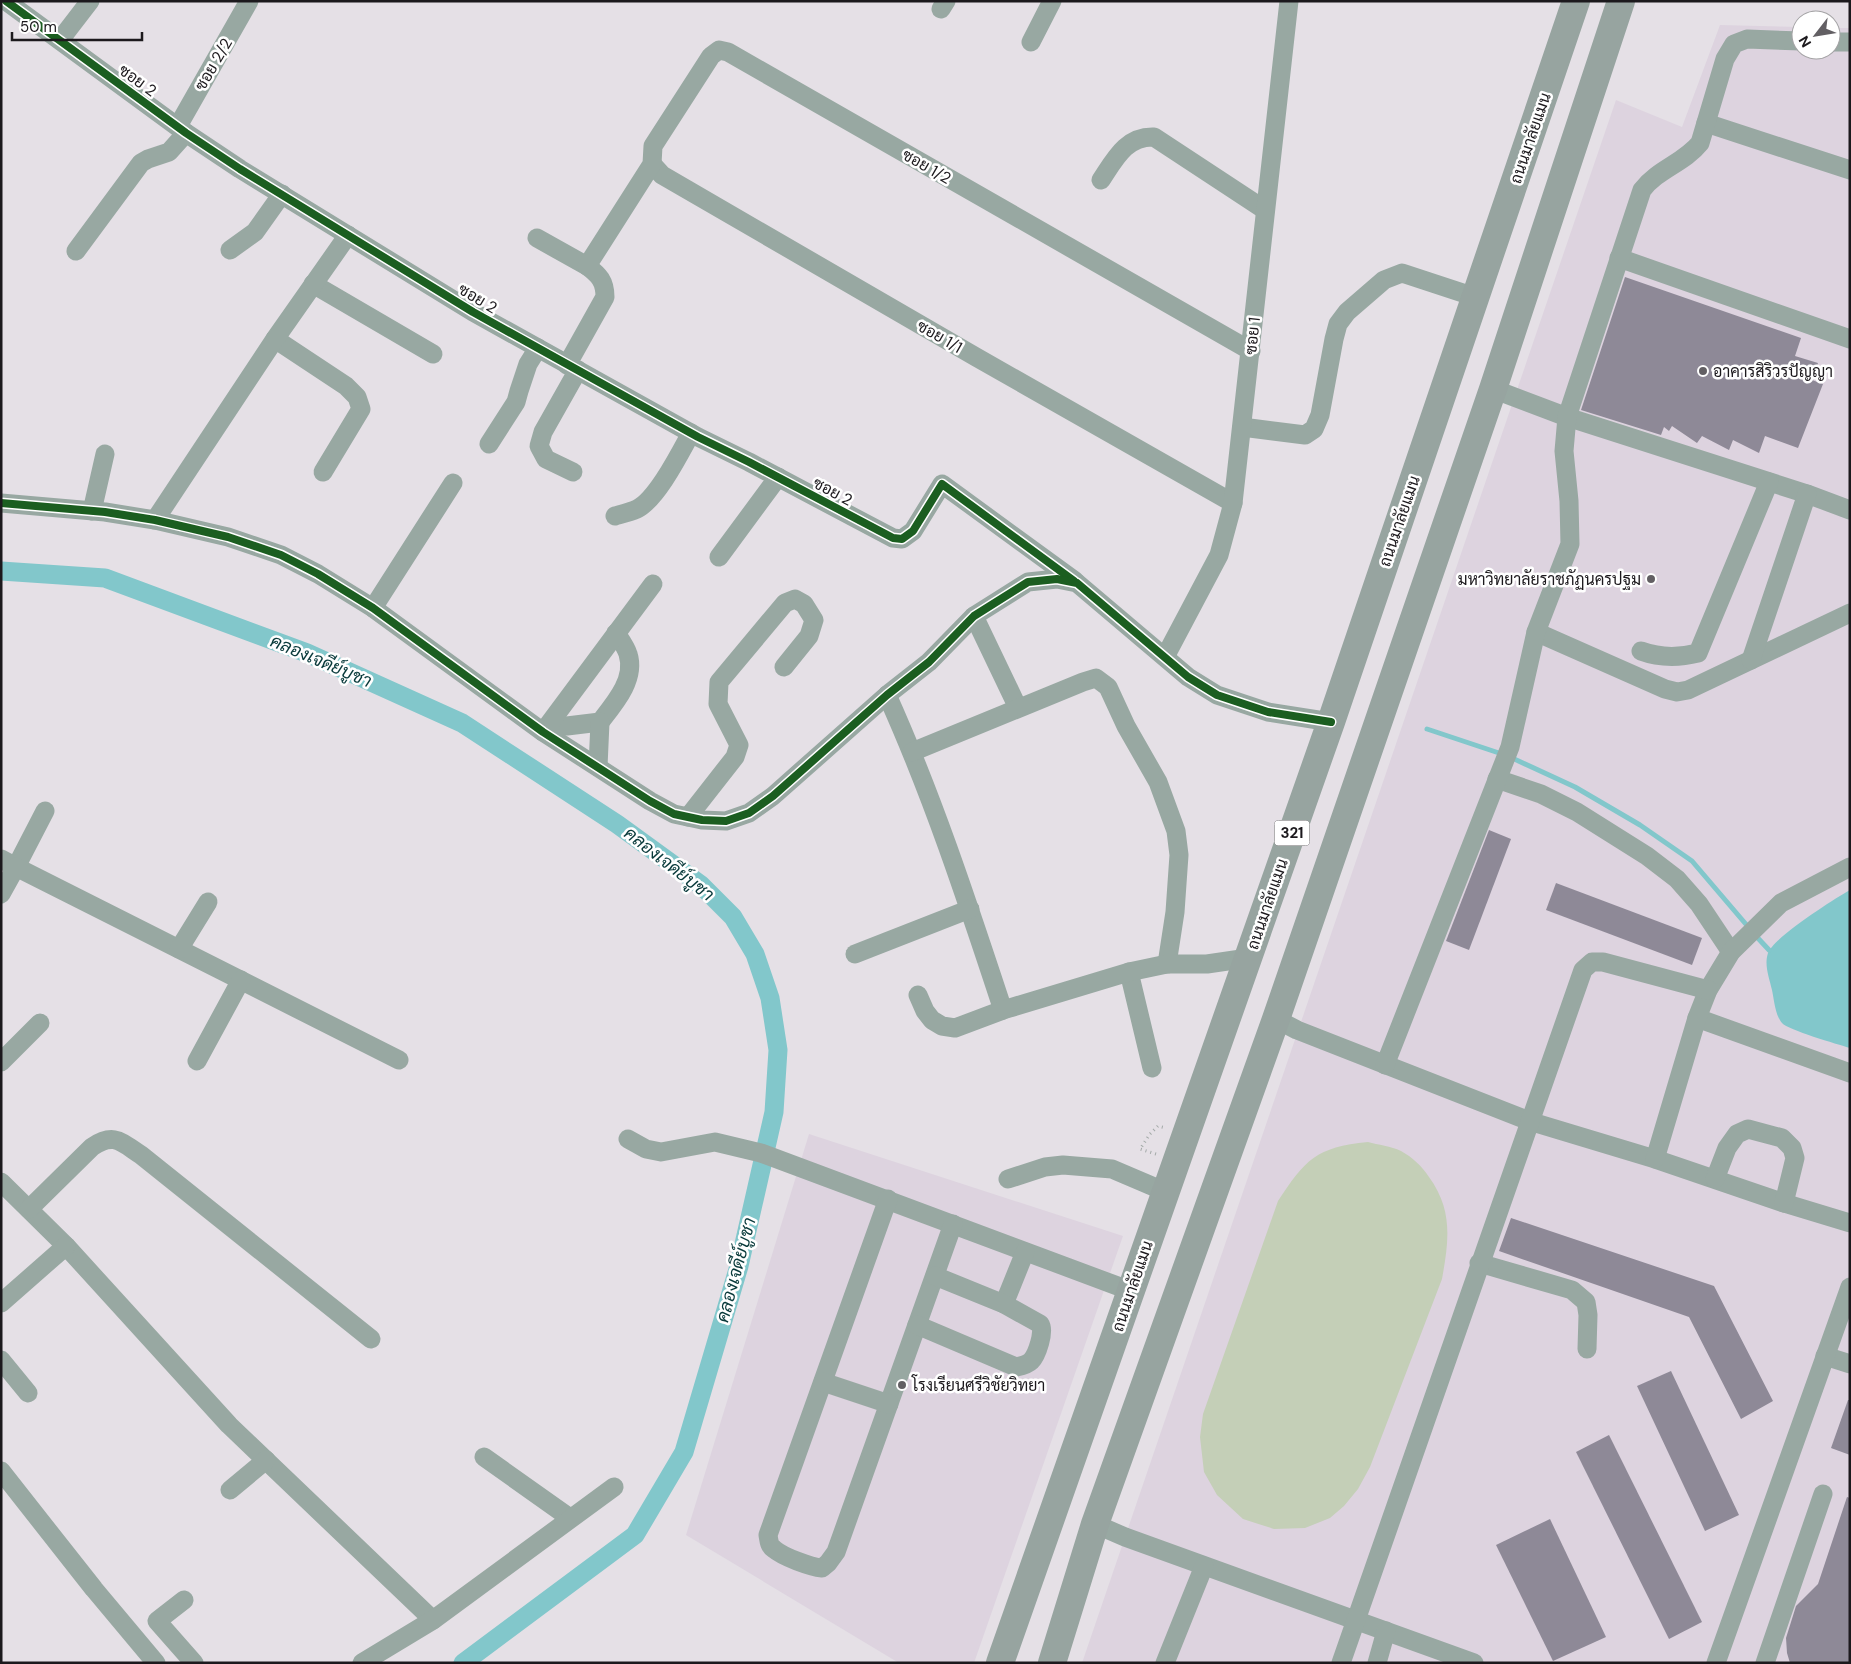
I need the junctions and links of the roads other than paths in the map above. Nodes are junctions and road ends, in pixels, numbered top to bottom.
1 (6, 1) edge
2 (90, 1) edge
3 (249, 1) edge
4 (1052, 1) edge
5 (1576, 1) edge
6 (1621, 1) edge
7 (1289, 2) edge
8 (60, 40) junction
9 (1791, 41) edge
10 (1031, 42) dead end
11 (1706, 123) junction
12 (182, 130) junction
13 (652, 164) junction
14 (1850, 170) edge
15 (1102, 180) dead end
16 (282, 194) junction
17 (1265, 210) junction
18 (348, 235) junction
19 (537, 238) dead end
20 (230, 250) dead end
21 (76, 251) dead end
22 (1619, 258) junction
23 (587, 266) junction
24 (313, 284) junction
25 (1476, 298) junction
26 (275, 339) junction
27 (1850, 339) edge
28 (538, 348) junction
29 (1251, 351) junction
30 (433, 354) dead end
31 (572, 368) junction
32 (1493, 389) junction
33 (1567, 417) junction
34 (1242, 426) junction
35 (691, 433) junction
36 (489, 444) dead end
37 (105, 454) dead end
38 (323, 472) dead end
39 (572, 472) dead end
40 (778, 477) junction
41 (1769, 482) junction
42 (453, 483) dead end
43 (1808, 494) junction
44 (1, 503) edge
45 (1233, 503) junction
46 (92, 510) junction
47 (1850, 510) edge
48 (615, 516) dead end
49 (155, 520) junction
50 (719, 556) dead end
51 (1077, 583) junction
52 (653, 584) dead end
53 (373, 608) junction
54 (1850, 612) edge
55 (974, 616) junction
56 (1536, 632) junction
57 (616, 633) junction
58 (1641, 651) dead end
59 (1165, 657) junction
60 (1751, 660) junction
61 (784, 667) dead end
62 (887, 695) junction
63 (1018, 708) junction
64 (600, 722) junction
65 (1331, 722) junction
66 (546, 729) junction
67 (912, 752) junction
68 (598, 767) junction
69 (1498, 775) junction
70 (45, 811) dead end
71 (688, 817) junction
72 (9, 863) edge
73 (1850, 867) edge
74 (1, 894) edge
75 (208, 902) dead end
76 (970, 910) junction
77 (1734, 948) junction
78 (179, 949) junction
79 (855, 954) dead end
80 (1248, 958) junction
81 (1167, 964) junction
82 (1129, 972) junction
83 (241, 980) junction
84 (1708, 990) junction
85 (918, 995) dead end
86 (1004, 1010) junction
87 (1697, 1018) junction
88 (1276, 1019) junction
89 (40, 1023) dead end
90 (399, 1060) dead end
91 (1, 1062) edge
92 (197, 1062) dead end
93 (1385, 1064) junction
94 (1152, 1068) dead end
95 (1850, 1073) edge
96 (1529, 1121) junction
97 (628, 1139) dead end
98 (1655, 1159) junction
99 (1008, 1179) dead end
100 (1715, 1180) junction
101 (1, 1182) edge
102 (1166, 1192) junction
103 (888, 1199) junction
104 (1784, 1203) junction
105 (29, 1209) junction
106 (1850, 1223) edge
107 (953, 1224) junction
108 (66, 1246) junction
109 (1025, 1252) junction
110 (1480, 1263) junction
111 (935, 1276) junction
112 (1850, 1287) edge
113 (1131, 1291) junction
114 (1, 1303) edge
115 (1004, 1304) junction
116 (917, 1325) junction
117 (371, 1339) dead end
118 (1587, 1349) dead end
119 (1825, 1356) junction
120 (1, 1360) edge
121 (1850, 1364) edge
122 (823, 1382) junction
123 (28, 1393) dead end
124 (889, 1404) junction
125 (484, 1457) dead end
126 (266, 1460) junction
127 (1, 1471) edge
128 (614, 1487) dead end
129 (230, 1490) dead end
130 (1823, 1494) dead end
131 (570, 1518) junction
132 (1095, 1524) junction
133 (1204, 1566) junction
134 (184, 1600) dead end
135 (433, 1620) junction
136 (1356, 1620) junction
137 (157, 1621) junction
138 (1386, 1631) junction
139 (139, 1635) dead end
140 (1430, 1655) edge
141 (1056, 1661) edge
142 (156, 1663) edge
143 (194, 1663) edge
144 (362, 1663) edge
145 (1000, 1663) edge
146 (1165, 1663) edge
147 (1341, 1663) edge
148 (1377, 1663) edge
149 (1474, 1663) edge
150 (1716, 1663) edge
151 (1765, 1663) edge

1 - 8 street, ซอย 2
2 - 8 street
3 - 12 street, ซอย 2/2
4 - 10 street
5 - 25 highway, ถนนมาลัยแมน / 321
6 - 32 highway
7 - 17 street, ซอย 1
8 - 12 street, ซอย 2
9 - 11 street
11 - 14 street
11 - 22 street
12 - 16 street, ซอย 2
12 - 21 street, ซอย 2/2
13 - 23 street, ซอย 1/2
13 - 29 street, ซอย 1/2
13 - 45 street, ซอย 1/1
15 - 17 street
16 - 18 street, ซอย 2
16 - 20 street
17 - 29 street, ซอย 1
18 - 24 street
18 - 28 street, ซอย 2
19 - 23 street
22 - 27 street
22 - 33 street
23 - 31 street
24 - 26 street
24 - 30 street
25 - 34 street
25 - 65 highway, ถนนมาลัยแมน / 321
26 - 38 street
26 - 49 street
28 - 31 street, ซอย 2
28 - 36 street
29 - 34 street, ซอย 1
31 - 35 street, ซอย 2
31 - 39 street
32 - 33 street
32 - 88 highway
33 - 41 street
33 - 56 street
34 - 45 street, ซอย 1
35 - 40 street, ซอย 2
35 - 48 street
37 - 46 street
40 - 50 street
40 - 51 street, ซอย 2
41 - 43 street
41 - 58 street
42 - 53 street
43 - 47 street
43 - 60 street
44 - 46 street
45 - 59 street, ซอย 1
46 - 49 street
49 - 53 street
51 - 55 street
51 - 59 street
52 - 57 street
53 - 66 street
54 - 60 street
55 - 62 street
55 - 63 street
56 - 60 street
56 - 69 street
57 - 64 street
57 - 66 street
59 - 65 street
61 - 71 street
62 - 67 street
62 - 71 street
63 - 67 street
63 - 81 street
64 - 66 street
64 - 68 street
65 - 80 highway, ถนนมาลัยแมน / 321
66 - 68 street
67 - 76 street
68 - 71 street
69 - 77 street
69 - 93 street
70 - 72 street
72 - 74 street
72 - 78 street
73 - 77 street
75 - 78 street
76 - 79 street
76 - 86 street
77 - 84 street
78 - 83 street
80 - 81 street
80 - 102 highway, ถนนมาลัยแมน / 321
81 - 82 street
82 - 86 street
82 - 94 street
83 - 90 street
83 - 92 street
84 - 87 street
84 - 96 street
85 - 86 street
87 - 95 street
87 - 98 street
88 - 93 street
88 - 132 highway
89 - 91 street
93 - 96 street
96 - 98 street
96 - 110 street
97 - 103 street
98 - 100 street
99 - 102 street
100 - 104 street
100 - 104 street
101 - 105 street
102 - 113 highway, ถนนมาลัยแมน / 321
103 - 107 street
103 - 122 street
104 - 106 street
105 - 108 street
105 - 117 street
107 - 109 street
107 - 111 street
108 - 114 street
108 - 126 street
109 - 113 street
109 - 115 street
110 - 118 street
110 - 136 street
111 - 115 street
111 - 116 street
112 - 119 street
113 - 145 highway, ถนนมาลัยแมน / 321
115 - 116 street
116 - 124 street
119 - 121 street
119 - 150 street
120 - 123 street
122 - 124 street
122 - 124 street
125 - 131 street
126 - 129 street
126 - 135 street
127 - 142 street
128 - 131 street
130 - 151 street
131 - 135 street
132 - 133 street
132 - 141 highway
133 - 136 street
133 - 146 street
134 - 137 street
135 - 144 street
136 - 138 street
136 - 147 street
137 - 139 street
137 - 143 street
138 - 140 street
138 - 148 street
140 - 149 street

